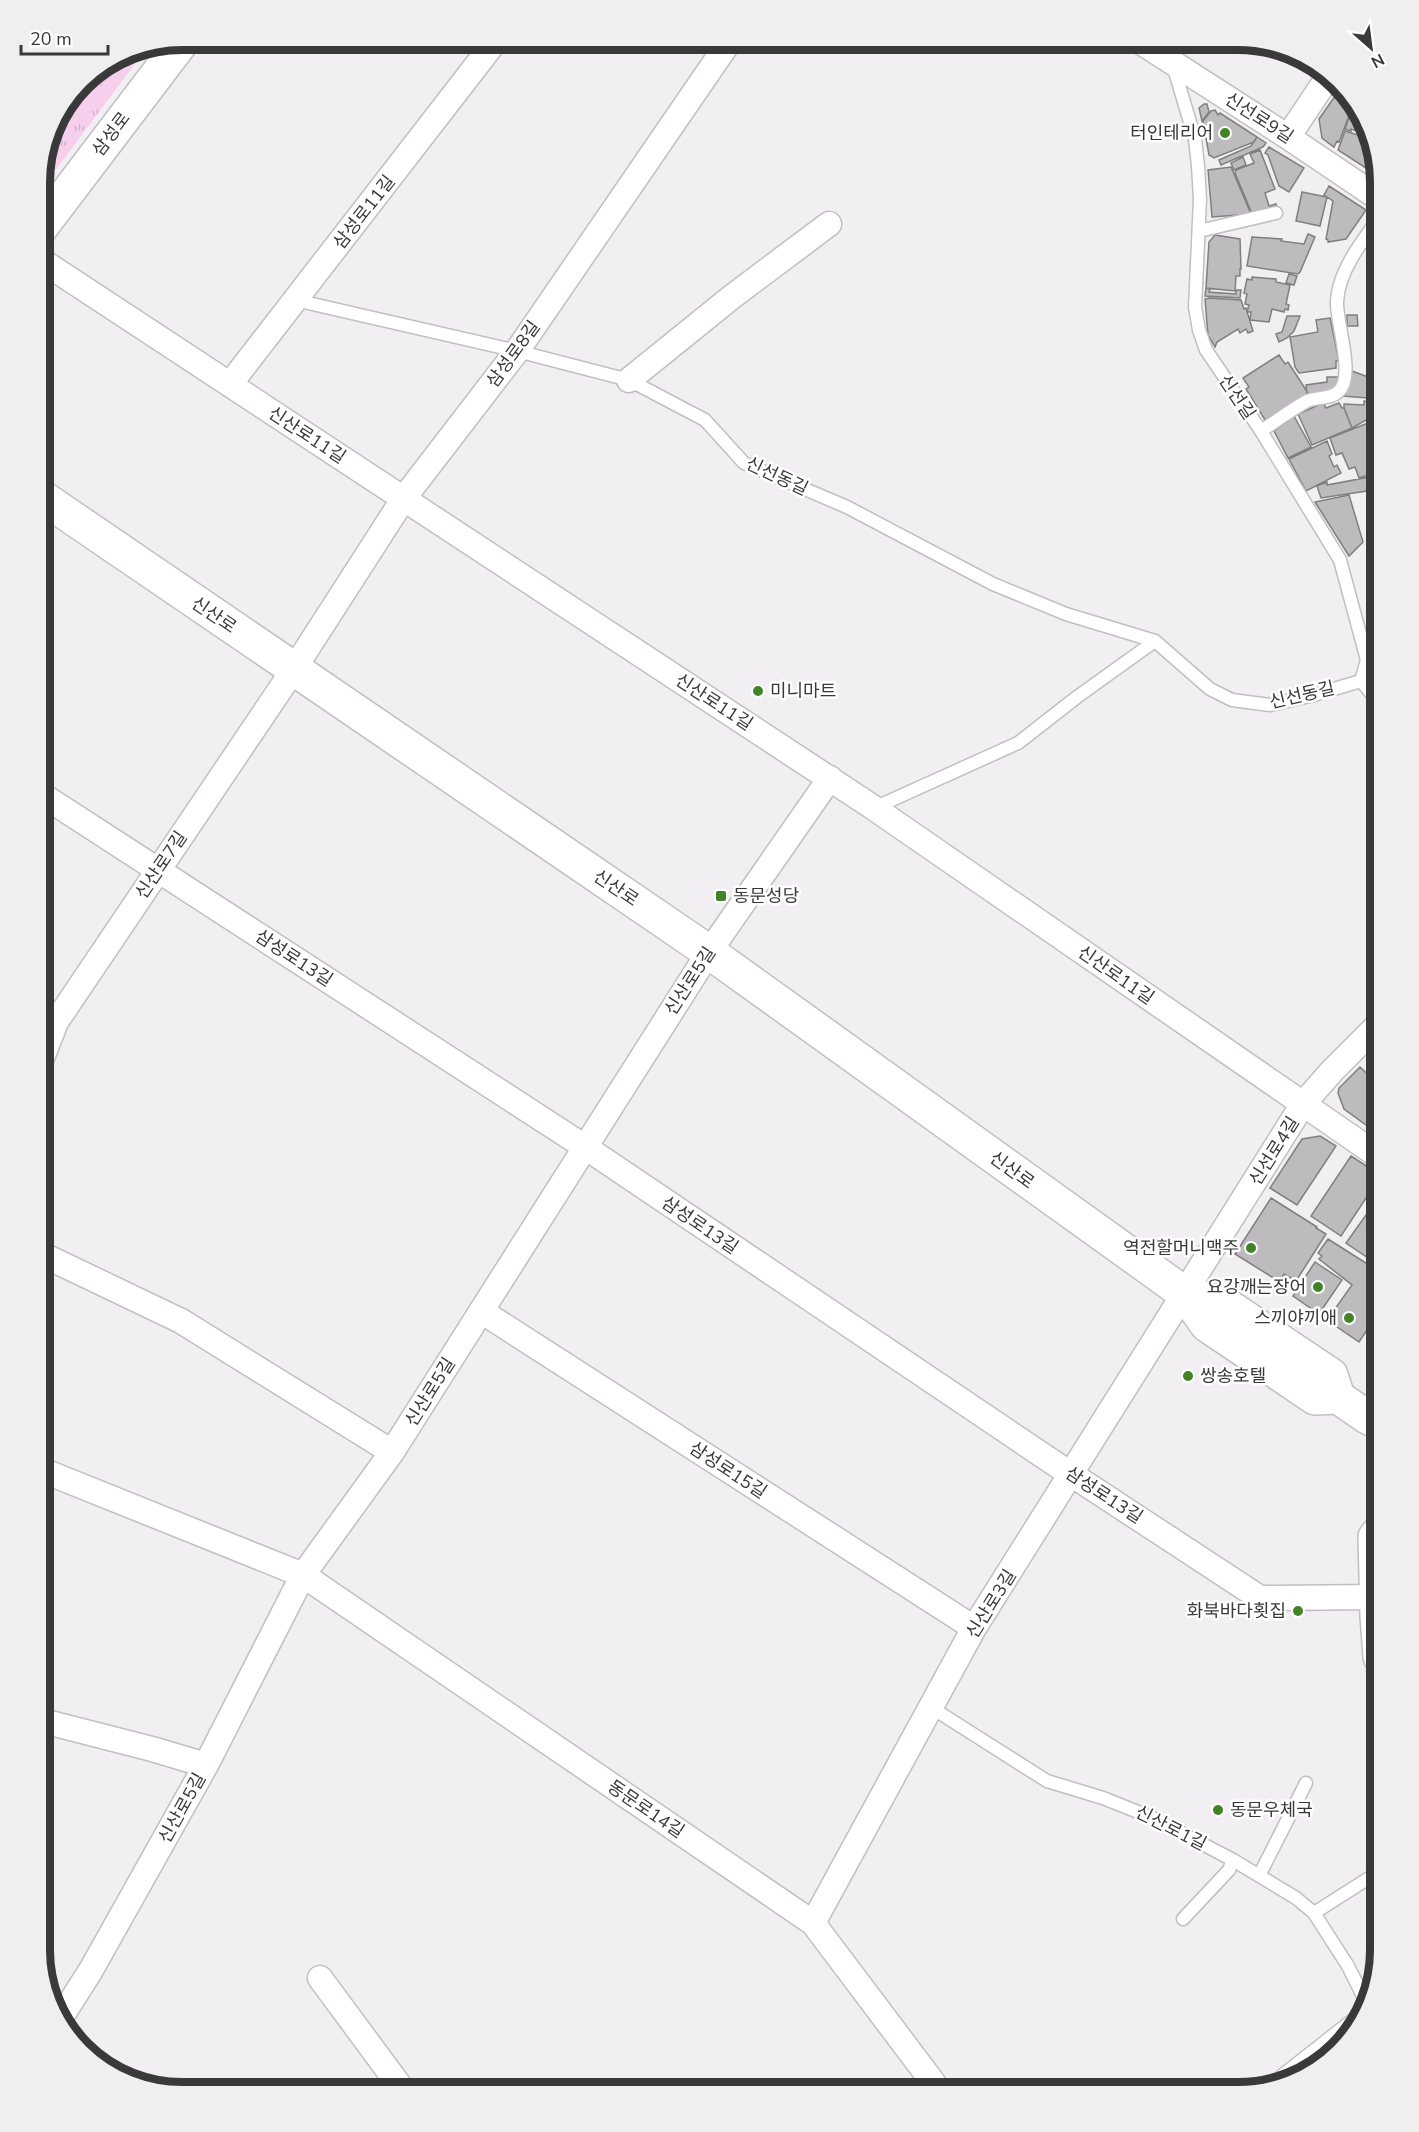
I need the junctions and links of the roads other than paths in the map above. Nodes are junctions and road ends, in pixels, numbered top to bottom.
1 (175, 50) edge
2 (489, 50) edge
3 (723, 50) edge
4 (1153, 50) edge
5 (1173, 63) junction
6 (1325, 83) edge
7 (1288, 137) junction
8 (1370, 192) edge
9 (1276, 213) dead end
10 (50, 216) edge
11 (829, 224) dead end
12 (1199, 231) junction
13 (1370, 232) edge
14 (50, 266) edge
15 (296, 300) junction
16 (517, 351) junction
17 (629, 380) junction
18 (230, 384) junction
19 (1261, 431) junction
20 (404, 498) junction
21 (50, 503) edge
22 (1155, 641) junction
23 (1370, 657) edge
24 (1367, 660) junction
25 (294, 669) junction
26 (1361, 681) junction
27 (1370, 692) edge
28 (830, 778) junction
29 (50, 800) edge
30 (874, 808) junction
31 (157, 870) junction
32 (709, 952) junction
33 (1370, 1033) edge
34 (50, 1038) edge
35 (1303, 1104) junction
36 (585, 1148) junction
37 (1370, 1150) edge
38 (50, 1258) edge
39 (1184, 1293) junction
40 (481, 1311) junction
41 (1370, 1418) edge
42 (392, 1452) junction
43 (50, 1473) edge
44 (1072, 1474) junction
45 (303, 1575) junction
46 (1370, 1597) edge
47 (974, 1628) junction
48 (932, 1708) junction
49 (50, 1723) edge
50 (206, 1766) junction
51 (1306, 1783) dead end
52 (1233, 1860) junction
53 (1259, 1876) junction
54 (1370, 1877) edge
55 (1314, 1913) junction
56 (1183, 1919) dead end
57 (813, 1923) junction
58 (320, 1978) dead end
59 (1362, 1994) edge
60 (65, 2011) edge
61 (393, 2082) edge
62 (933, 2082) edge

1 - 10 main road, 삼성로
2 - 15 street, 삼성로11길
3 - 16 street, 삼성로8길
4 - 5 street, 신선로9길
5 - 7 street, 신선로9길
5 - 12 lane, 신선길
6 - 7 street
7 - 8 street, 신선로9길
9 - 12 lane
11 - 17 street
12 - 19 lane, 신선길
13 - 19 lane
14 - 18 street, 신산로11길
15 - 16 lane, 신선동길
15 - 18 street, 삼성로11길
16 - 17 lane, 신선동길
16 - 20 street, 삼성로8길
17 - 22 lane, 신선동길
18 - 20 street, 신산로11길
19 - 24 lane, 신선길
20 - 25 street, 삼성로8길
20 - 28 street, 신산로11길
21 - 25 main road, 신산로
22 - 26 lane, 신선동길
22 - 30 lane
23 - 24 lane
24 - 26 lane
25 - 31 street, 신산로7길
25 - 32 main road, 신산로
26 - 27 lane
28 - 30 street, 신산로11길
28 - 32 street, 신산로5길
29 - 31 street, 삼성로13길
30 - 35 street, 신산로11길
31 - 34 street, 신산로7길
31 - 36 street, 삼성로13길
32 - 36 street, 신산로5길
32 - 39 main road, 신산로
33 - 35 street, 신선로4길
35 - 37 street, 신산로11길
35 - 39 street, 신선로4길
36 - 40 street, 신산로5길
36 - 44 street, 삼성로13길
38 - 42 street
39 - 41 main road, 신산로
39 - 44 street, 신산로3길
40 - 42 street, 신산로5길
40 - 47 street, 삼성로15길
42 - 45 street, 신산로5길
43 - 45 street, 동문로14길
44 - 46 street, 삼성로13길
44 - 47 street, 신산로3길
45 - 50 street, 신산로5길
45 - 57 street, 동문로14길
47 - 48 street, 신산로3길
48 - 52 lane, 신산로1길
48 - 57 street, 신산로3길
49 - 50 street
50 - 60 street, 신산로5길
51 - 53 lane
52 - 53 lane, 신산로1길
52 - 56 lane
53 - 55 lane, 신산로1길
54 - 55 lane
55 - 59 lane, 신산로1길
57 - 62 street, 동문로14길
58 - 61 street

